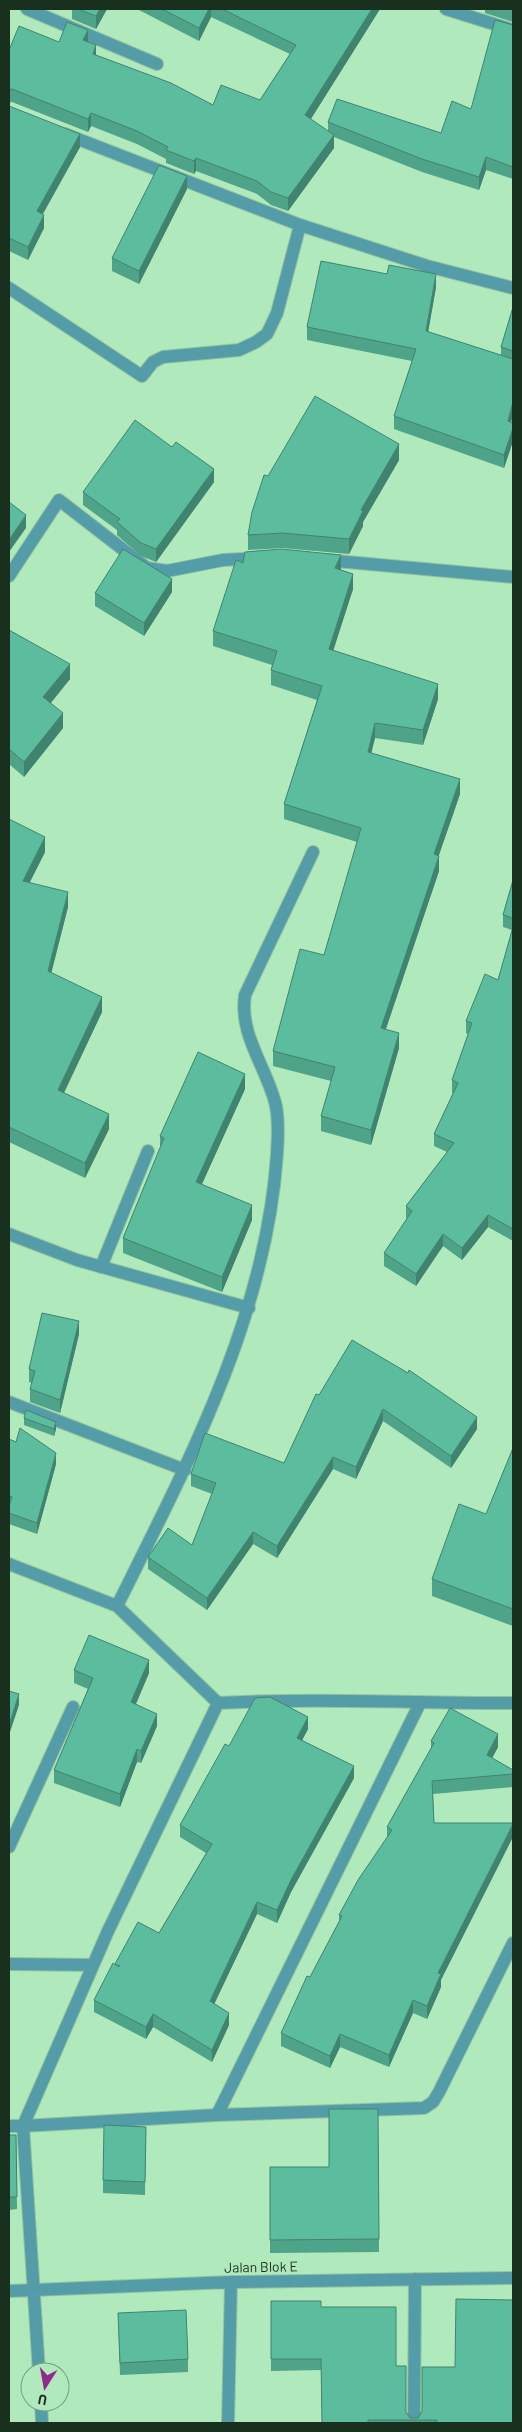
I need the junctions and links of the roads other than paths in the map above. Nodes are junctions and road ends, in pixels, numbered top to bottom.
1 (27, 9) edge
2 (446, 9) edge
3 (513, 30) edge
4 (157, 64) dead end
5 (53, 129) edge
6 (300, 225) junction
7 (9, 288) edge
8 (513, 288) edge
9 (272, 557) edge
10 (311, 559) edge
11 (513, 575) edge
12 (9, 576) edge
13 (313, 852) dead end
14 (148, 1151) dead end
15 (9, 1234) edge
16 (101, 1267) junction
17 (249, 1308) junction
18 (9, 1402) edge
19 (184, 1470) junction
20 (9, 1564) edge
21 (117, 1606) junction
22 (513, 1702) edge
23 (218, 1703) junction
24 (420, 1703) junction
25 (73, 1707) dead end
26 (9, 1848) edge
27 (513, 1943) edge
28 (9, 1964) edge
29 (93, 1965) junction
30 (217, 2115) junction
31 (9, 2126) edge
32 (23, 2126) junction
33 (513, 2278) edge
34 (415, 2279) junction
35 (230, 2282) junction
36 (9, 2291) edge
37 (36, 2291) junction
38 (39, 2362) edge
39 (228, 2423) edge
40 (414, 2423) edge

1 - 4 street
2 - 3 street
5 - 6 street
6 - 7 street
6 - 8 street
9 - 12 street
10 - 11 street
13 - 17 street
14 - 16 street
15 - 16 street
16 - 17 street
17 - 19 street
18 - 19 street
19 - 21 street
20 - 21 street
21 - 23 street
22 - 24 street
23 - 24 street
23 - 29 street
24 - 30 street
25 - 26 street
27 - 30 street
28 - 29 street
29 - 32 street
30 - 32 street
31 - 32 street
32 - 37 street
33 - 34 street, Jalan Blok E
34 - 35 street, Jalan Blok E
34 - 40 street
35 - 37 street, Jalan Blok E
35 - 39 street
36 - 37 street, Jalan Blok E
37 - 38 street

